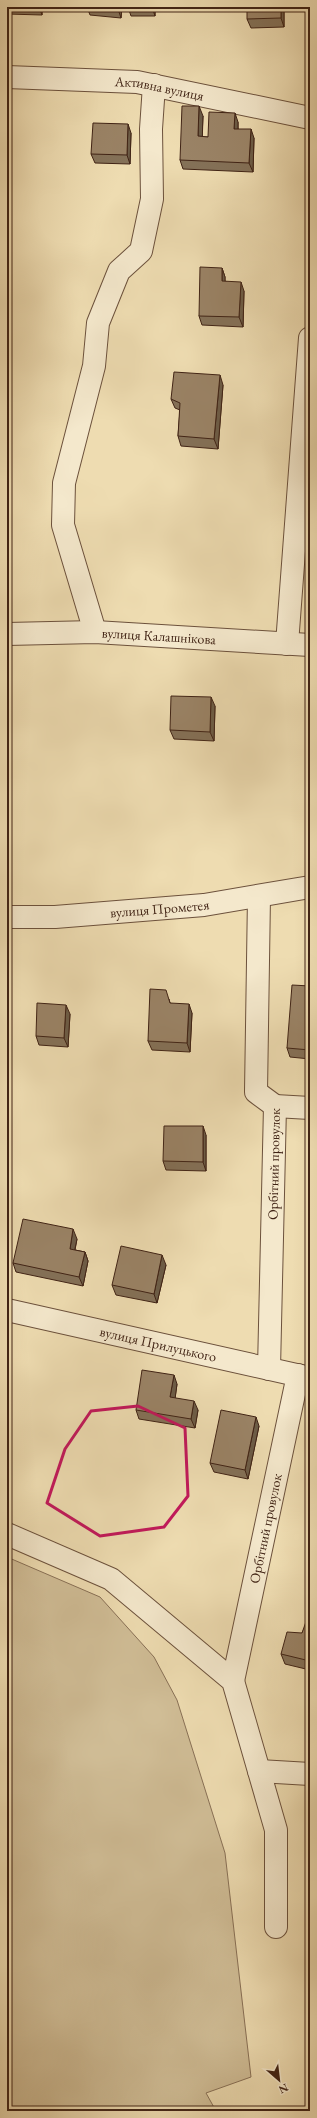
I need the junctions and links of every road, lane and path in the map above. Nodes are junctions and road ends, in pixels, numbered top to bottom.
1 (7, 77) edge
2 (154, 85) junction
3 (310, 118) edge
4 (310, 338) edge
5 (307, 407) edge
6 (94, 632) junction
7 (7, 634) edge
8 (288, 644) junction
9 (310, 645) edge
10 (310, 887) edge
11 (259, 896) junction
12 (7, 917) edge
13 (274, 1106) junction
14 (310, 1108) edge
15 (7, 1310) edge
16 (269, 1369) junction
17 (304, 1377) edge
18 (7, 1534) edge
19 (233, 1681) junction
20 (259, 1771) junction
21 (310, 1774) edge
22 (276, 1927) dead end

1 - 2 street, Активна вулиця
2 - 3 street, Активна вулиця
2 - 6 street
4 - 5 street
5 - 8 street
6 - 7 street, вулиця Калашнікова
6 - 8 street, вулиця Калашнікова
8 - 9 street, вулиця Калашнікова
10 - 11 street, вулиця Прометея
11 - 12 street, вулиця Прометея
11 - 13 street, Орбітний провулок
13 - 14 street
13 - 16 street, Орбітний провулок
15 - 16 street, вулиця Прилуцького
16 - 17 street, вулиця Прилуцького
17 - 19 street, Орбітний провулок
18 - 19 street
19 - 20 street
20 - 21 street
20 - 22 street

